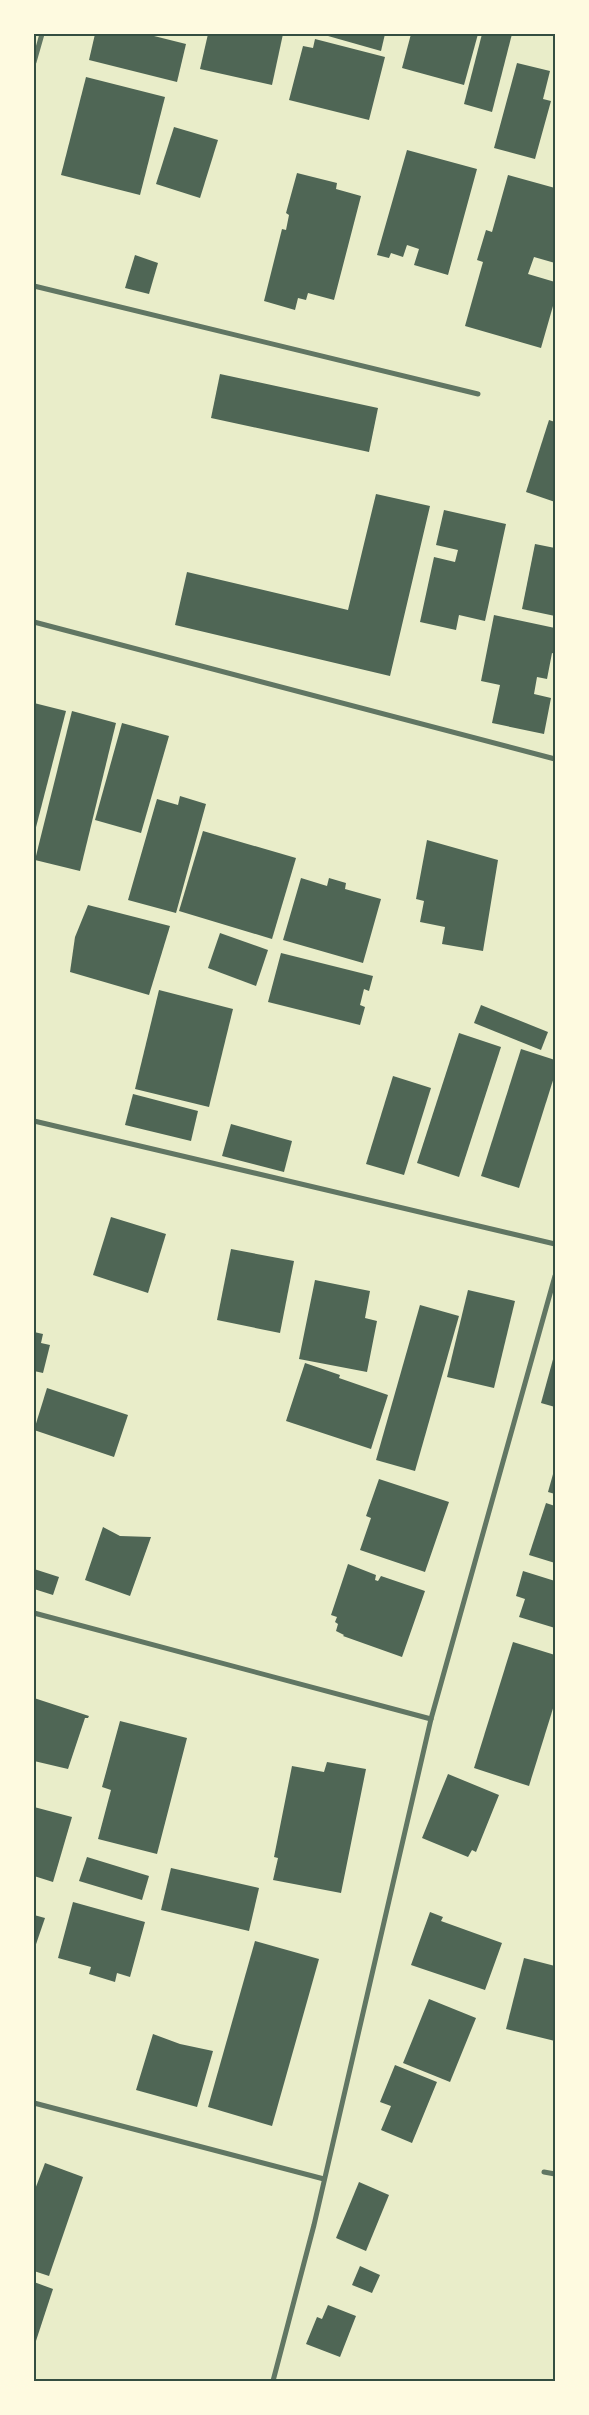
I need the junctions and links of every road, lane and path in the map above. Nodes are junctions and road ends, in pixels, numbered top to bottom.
1 (42, 34) edge
2 (34, 62) edge
3 (34, 286) edge
4 (478, 394) dead end
5 (34, 622) edge
6 (555, 759) edge
7 (34, 1122) edge
8 (555, 1244) edge
9 (555, 1276) edge
10 (34, 1613) edge
11 (431, 1719) junction
12 (34, 2102) edge
13 (544, 2172) dead end
14 (555, 2174) edge
15 (324, 2179) junction
16 (273, 2381) edge

1 - 2 street
3 - 4 street
5 - 6 street
7 - 8 street
9 - 11 street
10 - 11 street
11 - 15 street
12 - 15 street
13 - 14 street
15 - 16 street

